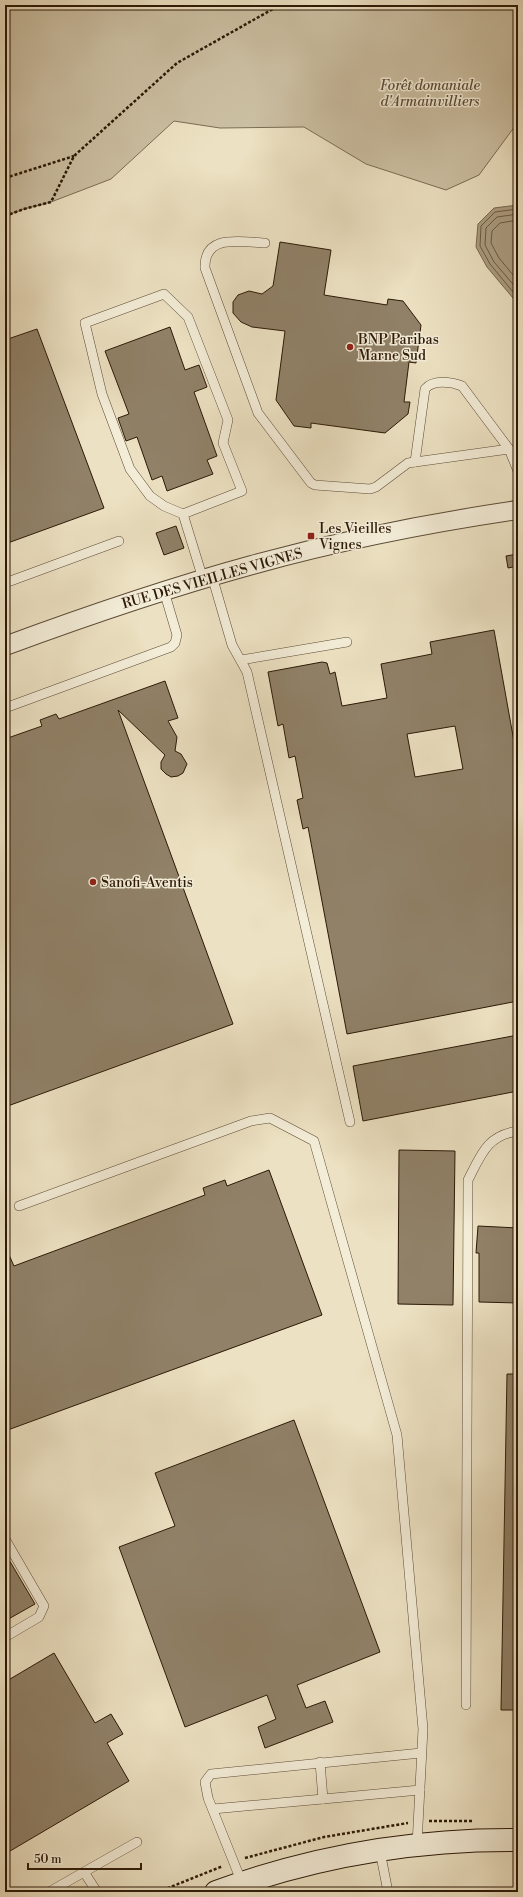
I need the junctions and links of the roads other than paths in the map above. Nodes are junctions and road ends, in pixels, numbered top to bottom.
1 (265, 243) dead end
2 (509, 449) junction
3 (416, 462) junction
4 (518, 471) edge
5 (518, 510) edge
6 (183, 514) junction
7 (120, 541) dead end
8 (208, 578) junction
9 (5, 583) edge
10 (164, 591) junction
11 (347, 642) dead end
12 (5, 646) edge
13 (241, 660) junction
14 (5, 708) edge
15 (350, 1122) dead end
16 (518, 1131) edge
17 (19, 1206) dead end
18 (5, 1539) edge
19 (5, 1637) edge
20 (466, 1705) dead end
21 (421, 1753) junction
22 (320, 1762) junction
23 (420, 1790) junction
24 (323, 1799) junction
25 (213, 1809) junction
26 (518, 1840) edge
27 (137, 1842) dead end
28 (416, 1844) junction
29 (380, 1851) junction
30 (84, 1872) junction
31 (242, 1882) junction
32 (49, 1892) edge
33 (97, 1892) edge
34 (216, 1892) edge
35 (388, 1892) edge

1 - 3 lane
2 - 3 lane
2 - 3 lane
2 - 4 lane
5 - 8 street, RUE DES VIEILLES VIGNES
6 - 6 lane
6 - 8 lane
7 - 9 lane
8 - 10 street, RUE DES VIEILLES VIGNES
8 - 13 lane
10 - 12 street, RUE DES VIEILLES VIGNES
10 - 14 lane
11 - 13 lane
13 - 15 lane
16 - 20 lane
17 - 21 lane
18 - 19 lane
21 - 22 lane
21 - 23 lane
22 - 24 lane
22 - 25 lane
23 - 24 lane
23 - 28 lane
24 - 25 lane
25 - 31 lane
26 - 28 main road
27 - 30 lane
28 - 29 main road
29 - 31 main road
29 - 35 lane
30 - 32 lane
30 - 33 lane
31 - 34 main road

